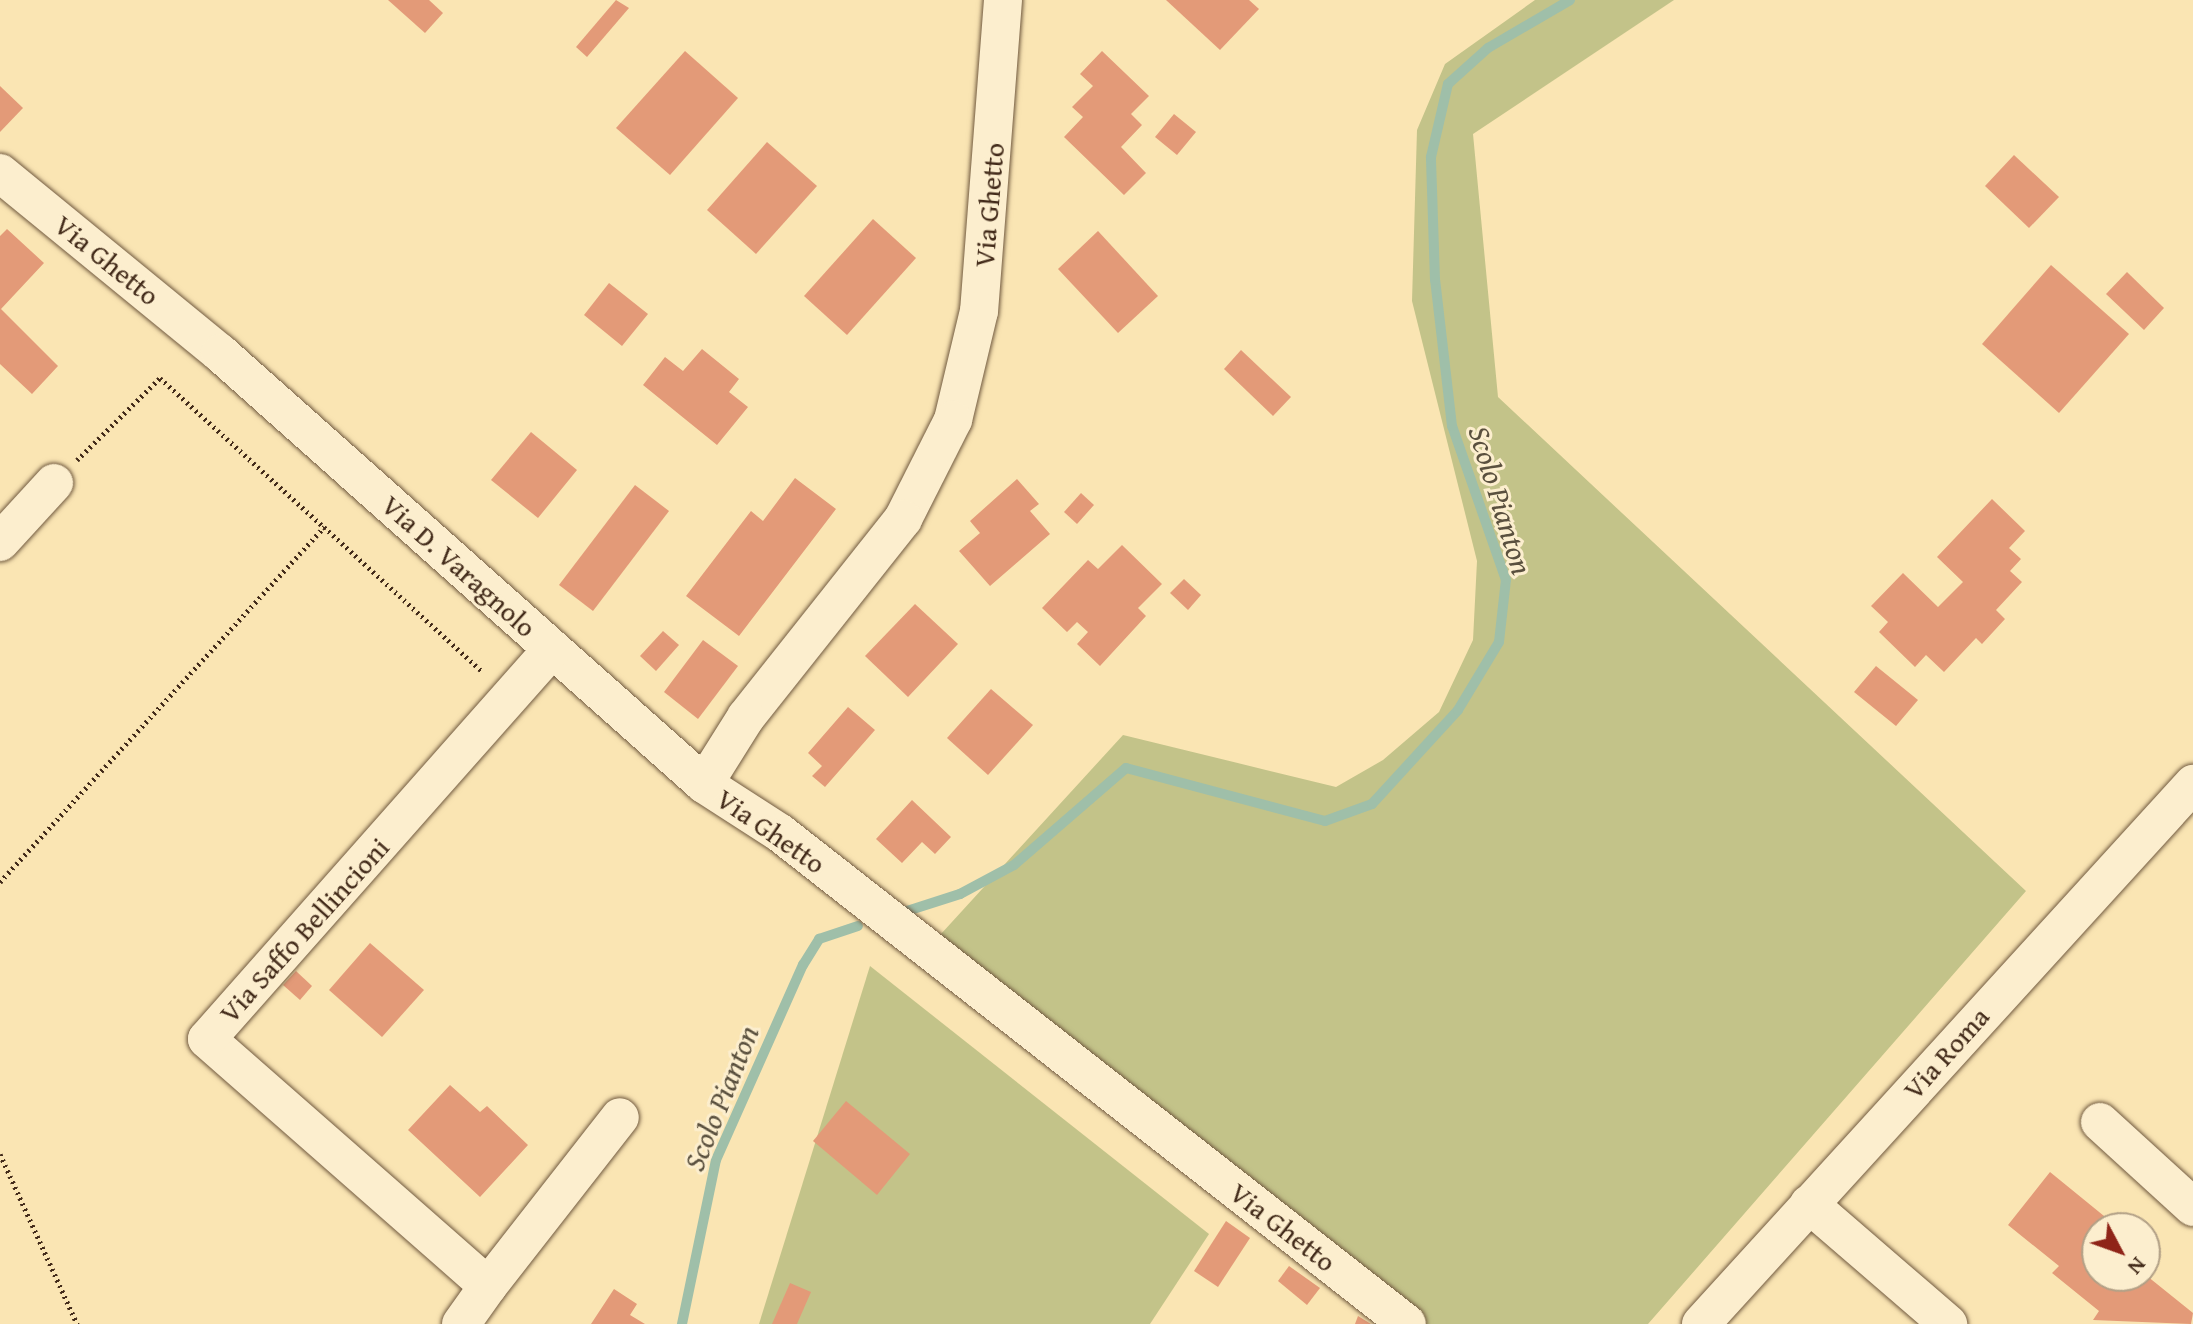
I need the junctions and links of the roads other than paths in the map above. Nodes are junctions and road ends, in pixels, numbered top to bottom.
1 (1003, 0) edge
2 (0, 173) edge
3 (214, 348) joint
4 (54, 483) road end
5 (0, 542) edge
6 (552, 649) junction
7 (704, 784) junction
8 (2193, 784) edge
9 (620, 1117) dead end
10 (2100, 1122) dead end
11 (1809, 1204) junction
12 (2193, 1207) edge
13 (488, 1286) junction
14 (461, 1324) edge
15 (1407, 1324) edge
16 (1701, 1324) edge
17 (1948, 1324) edge

1 - 7 street, Via Ghetto
2 - 3 street, Via Ghetto
3 - 6 street, Via D. Varagnolo
4 - 5 street
6 - 7 street, Via D. Varagnolo
6 - 13 street, Via Saffo Bellincioni
7 - 15 street, Via Ghetto
8 - 11 street, Via Roma
9 - 13 street
10 - 12 street
11 - 16 street, Via Roma
11 - 17 street
13 - 14 street

